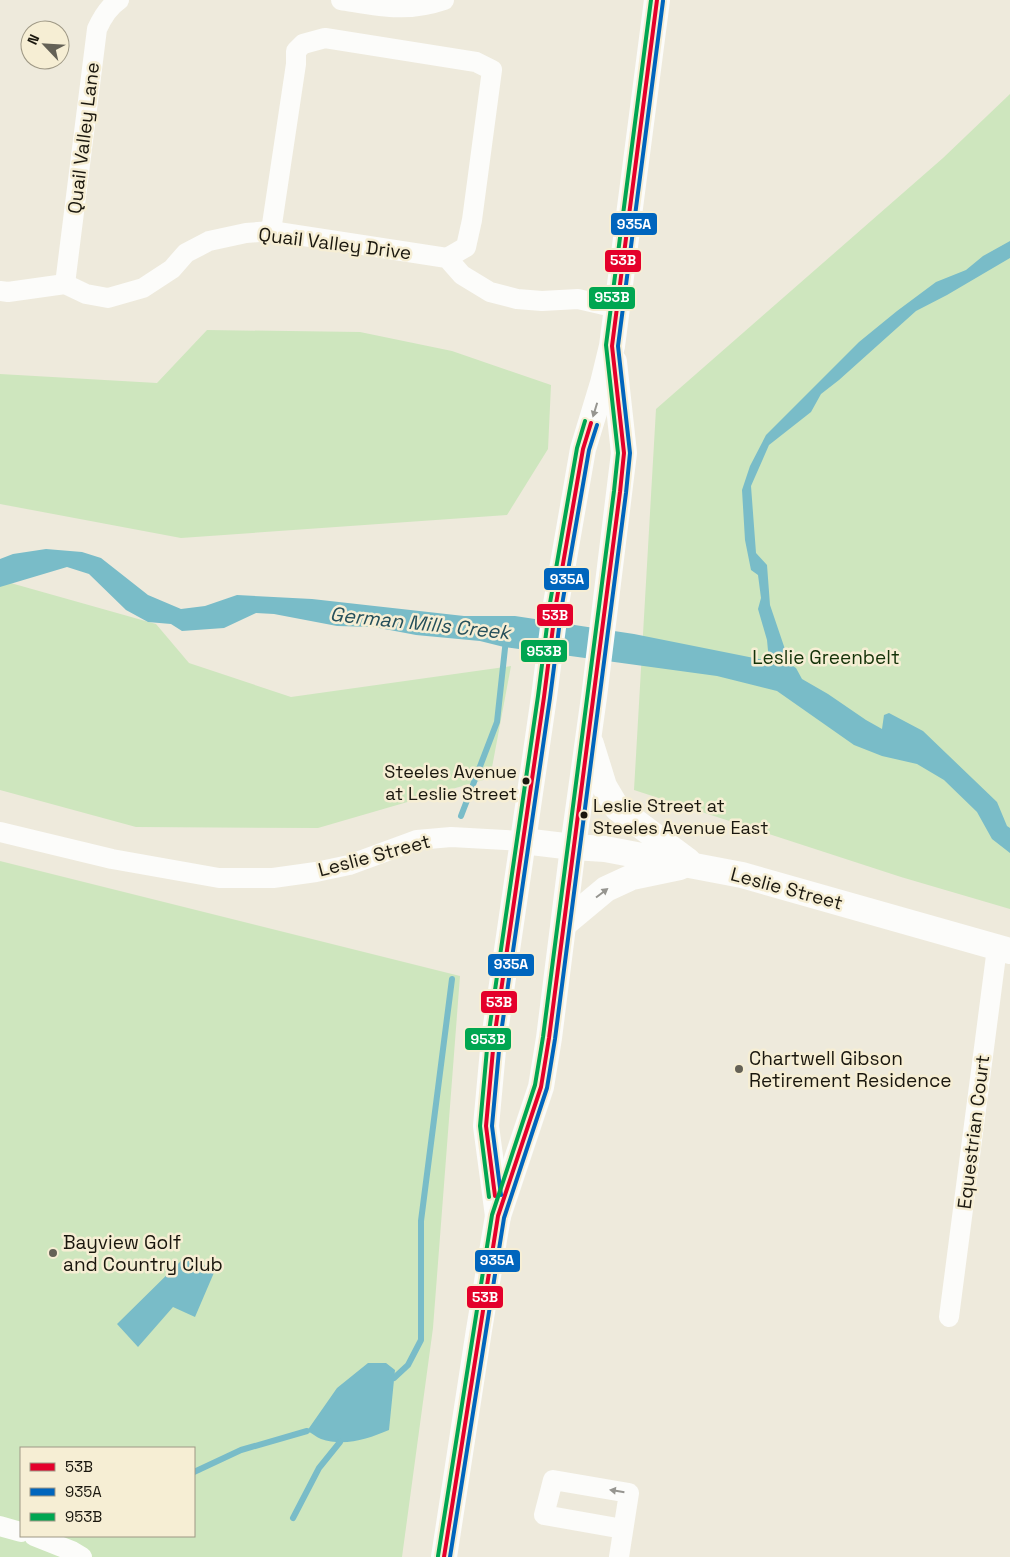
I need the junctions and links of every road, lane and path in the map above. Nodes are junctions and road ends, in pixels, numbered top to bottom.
1 (119, 0) edge
2 (341, 0) edge
3 (444, 0) edge
4 (657, 0) edge
5 (271, 231) junction
6 (447, 258) junction
7 (65, 284) junction
8 (0, 291) edge
9 (617, 308) junction
10 (612, 346) junction
11 (589, 735) junction
12 (0, 832) edge
13 (523, 841) junction
14 (573, 847) junction
15 (693, 864) junction
16 (564, 924) junction
17 (1004, 949) edge
18 (498, 1216) junction
19 (950, 1317) dead end
20 (0, 1526) edge
21 (623, 1529) dead end
22 (20, 1532) edge
23 (37, 1537) edge
24 (82, 1557) edge
25 (444, 1557) edge
26 (619, 1557) edge

1 - 7 street, Quail Valley Lane
2 - 3 street
4 - 9 main road
5 - 6 street, Quail Valley Drive
5 - 6 street
5 - 7 street, Quail Valley Drive
6 - 9 street
7 - 8 street
9 - 10 main road
10 - 11 main road
10 -> 13 main road
11 - 14 main road
11 - 15 main road
12 - 13 street, Leslie Street
13 - 14 main road, Leslie Street
13 - 18 main road
14 - 15 main road, Leslie Street
14 - 16 main road
16 -> 15 main road
15 - 17 main road, Leslie Street
16 - 18 main road
17 - 19 street, Equestrian Court
18 - 25 main road
20 - 22 street
21 - 26 street
23 - 24 street

